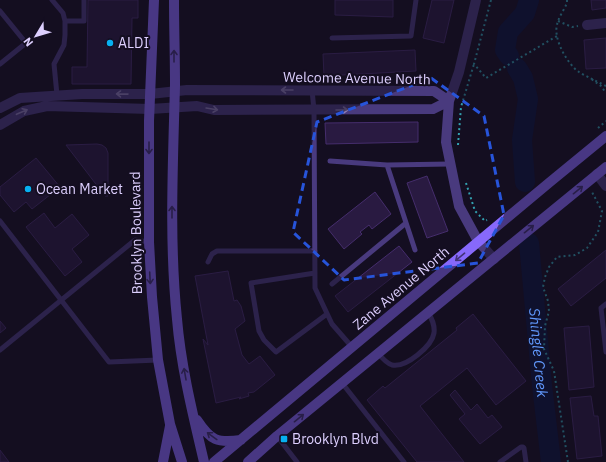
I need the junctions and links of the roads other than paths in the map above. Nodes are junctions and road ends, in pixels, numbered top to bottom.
1 (52, 0) edge
2 (84, 0) edge
3 (154, 0) edge
4 (174, 0) edge
5 (416, 0) edge
6 (476, 0) edge
7 (0, 11) edge
8 (65, 21) junction
9 (606, 23) edge
10 (587, 25) road end
11 (332, 38) dead end
12 (0, 64) edge
13 (312, 90) junction
14 (174, 92) junction
15 (150, 94) junction
16 (57, 95) junction
17 (450, 101) junction
18 (0, 108) edge
19 (174, 108) junction
20 (150, 109) junction
21 (314, 110) junction
22 (0, 125) edge
23 (606, 136) edge
24 (330, 161) dead end
25 (450, 164) junction
26 (387, 165) junction
27 (606, 167) edge
28 (597, 174) junction
29 (606, 186) edge
30 (0, 221) edge
31 (406, 223) junction
32 (478, 241) junction
33 (148, 242) junction
34 (415, 250) dead end
35 (315, 251) junction
36 (494, 259) junction
37 (208, 262) dead end
38 (315, 273) junction
39 (332, 284) dead end
40 (62, 300) junction
41 (606, 304) edge
42 (428, 312) junction
43 (327, 314) junction
44 (352, 347) junction
45 (0, 350) edge
46 (606, 352) edge
47 (378, 353) junction
48 (158, 360) junction
49 (342, 383) junction
50 (192, 412) junction
51 (170, 424) junction
52 (277, 436) junction
53 (241, 440) junction
54 (163, 462) edge
55 (182, 462) edge
56 (204, 462) edge
57 (214, 462) edge
58 (248, 462) edge
59 (297, 462) edge
60 (404, 462) edge
61 (500, 462) edge
62 (526, 462) edge

1 - 8 lane
2 - 8 lane
3 - 15 main road, Brooklyn Boulevard
14 -> 4 main road
5 - 11 lane
6 - 17 street
7 - 12 lane
8 - 16 lane
9 - 10 street
13 -> 14 street, Welcome Avenue North
13 - 17 street, Welcome Avenue North
13 - 21 lane
14 - 15 street, Welcome Avenue North
14 - 19 main road
15 -> 16 street, Welcome Avenue North
15 - 20 main road, Brooklyn Boulevard
16 - 18 street, Welcome Avenue North
21 -> 17 street, Welcome Avenue North
17 - 25 street
19 - 20 street, Welcome Avenue North
19 -> 21 street, Welcome Avenue North
50 -> 19 main road
22 -> 20 street, Welcome Avenue North
20 -> 33 main road, Brooklyn Boulevard
21 - 35 lane
23 - 32 main road, Zane Avenue North
24 - 26 lane
25 - 26 lane
25 - 32 street
26 - 31 lane
27 - 28 main road
28 - 29 street
36 -> 28 main road
30 - 40 lane
31 - 34 lane
31 - 39 lane
32 - 36 street
32 -> 44 main road, Zane Avenue North
33 - 40 lane
33 -> 48 main road, Brooklyn Boulevard
35 - 37 lane
35 - 38 lane
36 - 42 main road
38 - 43 lane
38 - 43 lane
40 - 45 lane
40 - 48 lane
41 - 46 lane
42 - 47 main road
42 - 47 lane
43 - 44 lane
44 - 53 main road, Zane Avenue North
47 - 49 main road
48 - 51 main road, Brooklyn Boulevard
52 -> 49 main road
49 - 60 lane
53 -> 50 main road
50 - 56 main road
51 - 54 main road
51 - 55 main road, Brooklyn Boulevard
52 - 58 main road
52 - 59 lane
53 - 57 main road, Zane Avenue North
61 - 62 lane

